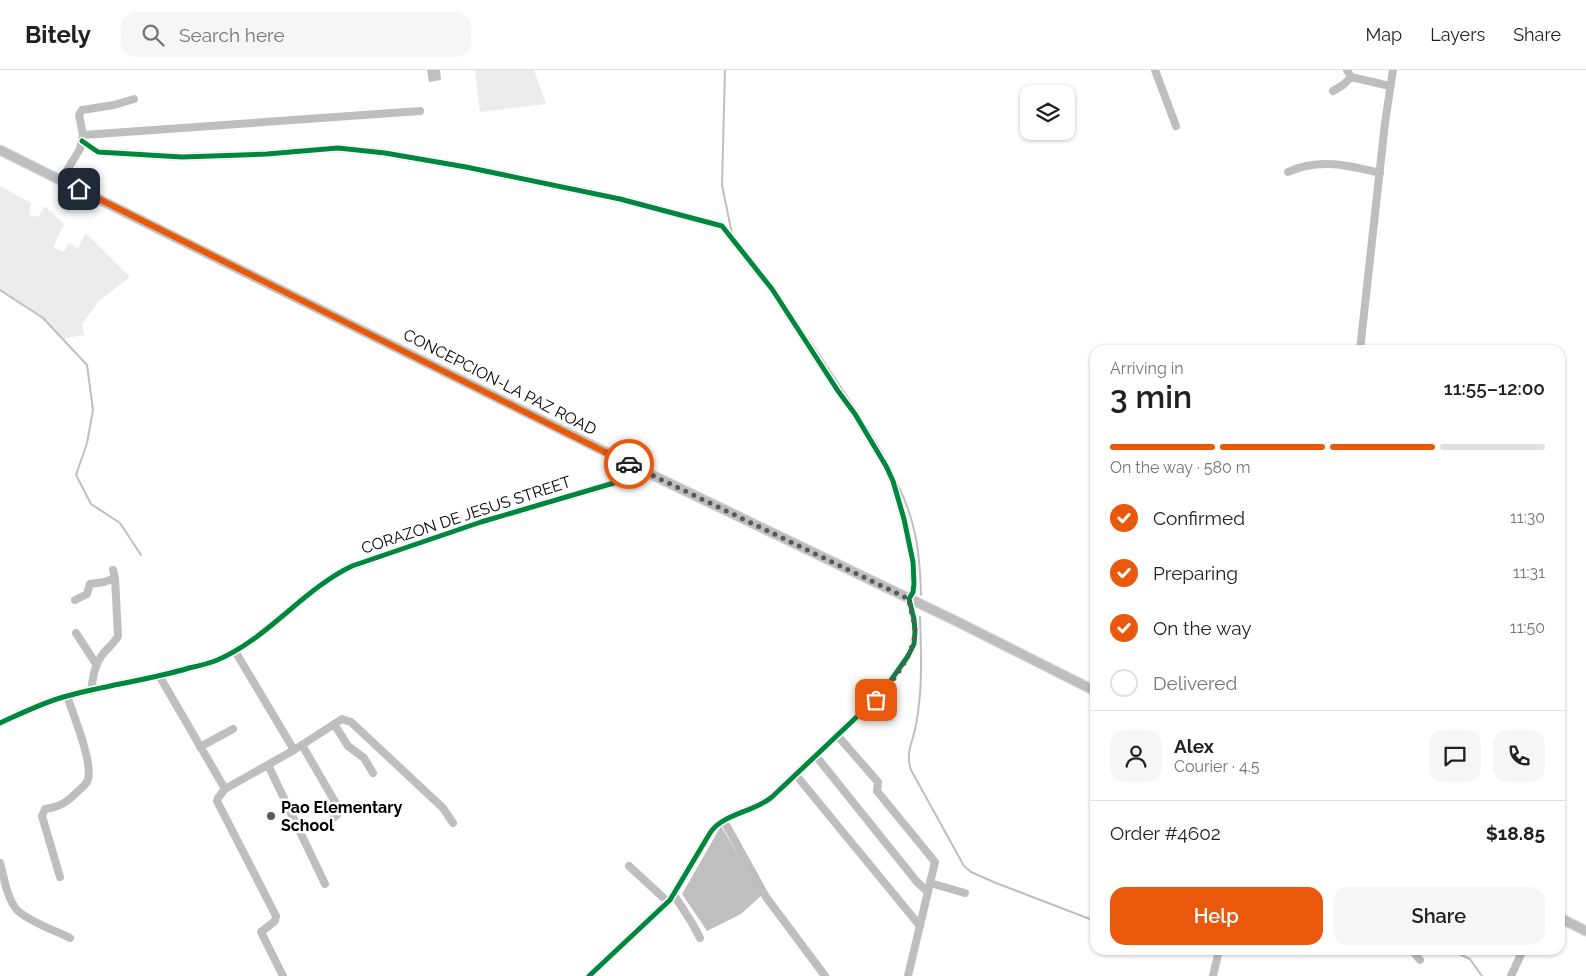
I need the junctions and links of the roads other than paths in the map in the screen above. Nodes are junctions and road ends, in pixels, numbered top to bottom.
1 (1154, 70) edge
2 (1393, 70) edge
3 (1349, 73) edge
4 (1390, 86) junction
5 (1332, 91) dead end
6 (134, 99) dead end
7 (420, 112) dead end
8 (1176, 126) dead end
9 (83, 138) junction
10 (0, 150) edge
11 (1288, 172) dead end
12 (1380, 173) junction
13 (61, 180) junction
14 (1361, 345) edge
15 (648, 473) junction
16 (909, 599) junction
17 (76, 600) dead end
18 (76, 633) dead end
19 (235, 651) junction
20 (96, 664) junction
21 (160, 677) junction
22 (1090, 689) edge
23 (91, 691) junction
24 (67, 696) junction
25 (0, 723) edge
26 (334, 724) junction
27 (233, 729) dead end
28 (837, 736) junction
29 (302, 745) junction
30 (200, 747) junction
31 (294, 750) junction
32 (816, 756) junction
33 (268, 765) junction
34 (373, 773) dead end
35 (796, 775) junction
36 (225, 789) junction
37 (332, 818) dead end
38 (724, 821) junction
39 (453, 823) dead end
40 (0, 863) edge
41 (629, 866) dead end
42 (60, 876) dead end
43 (930, 883) junction
44 (325, 884) dead end
45 (928, 892) junction
46 (965, 893) dead end
47 (674, 895) junction
48 (668, 902) junction
49 (1565, 920) edge
50 (920, 926) junction
51 (1586, 931) edge
52 (70, 938) dead end
53 (700, 938) dead end
54 (1218, 955) edge
55 (1416, 955) edge
56 (1521, 955) edge
57 (1420, 960) dead end
58 (283, 976) edge
59 (589, 976) edge
60 (826, 976) edge
61 (908, 976) edge
62 (1213, 976) edge
63 (1511, 976) edge

1 - 8 street
2 - 4 street
3 - 4 street
3 - 5 street
4 - 12 street
6 - 9 street
7 - 9 street
9 - 13 street
9 - 16 street
10 - 13 main road, CONCEPCION-LA PAZ ROAD
11 - 12 street
12 - 14 street
13 - 15 main road, CONCEPCION-LA PAZ ROAD
15 - 16 main road, CONCEPCION-LA PAZ ROAD
15 - 19 street, CORAZON DE JESUS STREET
16 - 22 main road, CONCEPCION-LA PAZ ROAD
16 - 28 street
17 - 20 street
18 - 20 street
19 - 21 street, CORAZON DE JESUS STREET
19 - 31 street
20 - 23 street
21 - 23 street, CORAZON DE JESUS STREET
21 - 30 street
23 - 24 street, CORAZON DE JESUS STREET
24 - 25 street, CORAZON DE JESUS STREET
24 - 42 street
26 - 29 street
26 - 34 street
26 - 39 street
27 - 30 street
28 - 32 street
28 - 43 street
29 - 31 street
29 - 37 street
30 - 36 street
31 - 33 street
32 - 35 street
32 - 45 street
33 - 36 street
33 - 44 street
35 - 38 street
35 - 50 street
36 - 58 street
38 - 47 street
38 - 60 street
40 - 52 street
41 - 48 street
43 - 45 street
43 - 46 street
45 - 50 street
47 - 48 street
47 - 53 street
48 - 59 street
49 - 51 main road
50 - 61 street
54 - 62 street
55 - 57 street
56 - 63 street

